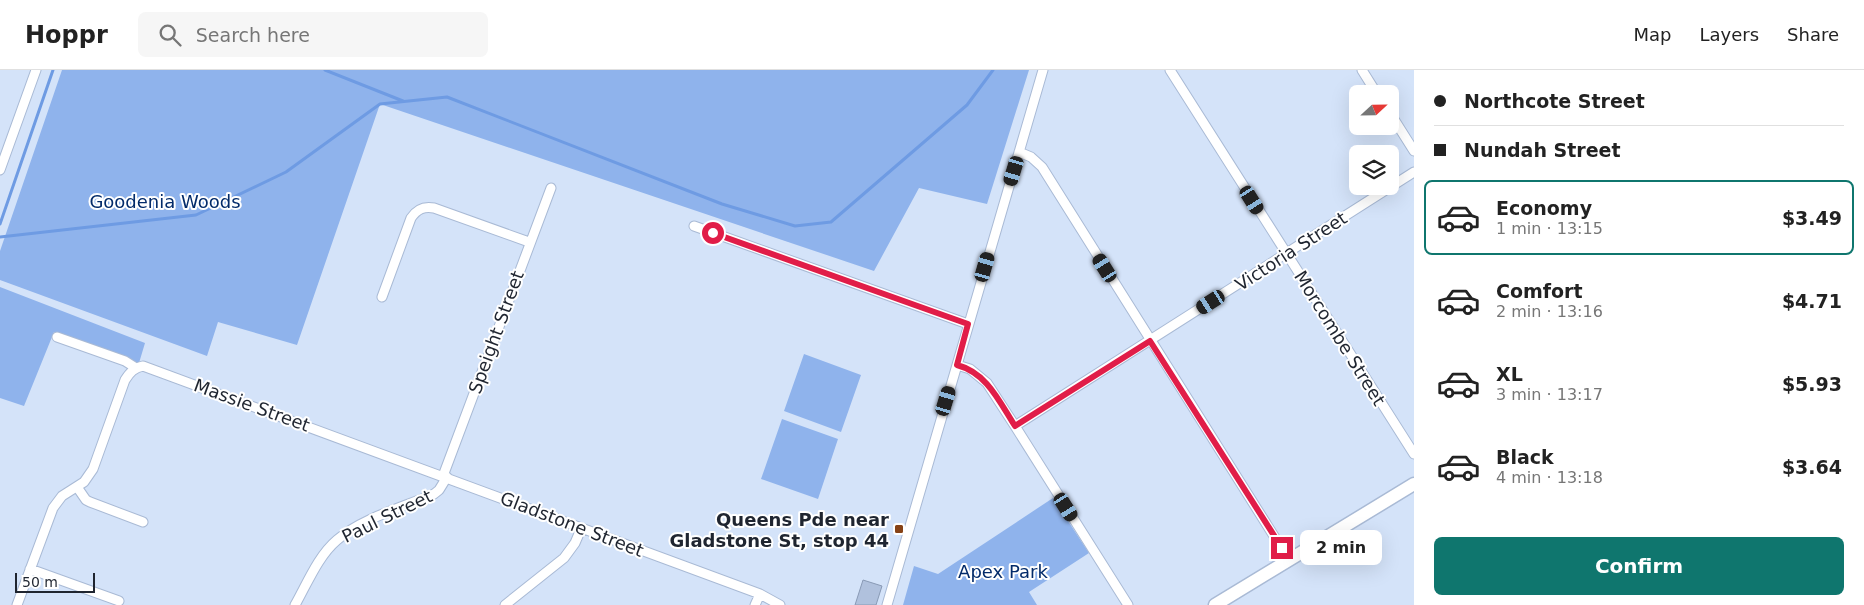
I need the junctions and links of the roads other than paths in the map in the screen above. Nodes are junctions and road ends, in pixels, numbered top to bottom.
1 (36, 70) edge
2 (1044, 70) edge
3 (1170, 70) edge
4 (1362, 70) edge
5 (1371, 85) edge
6 (1399, 127) edge
7 (1414, 150) edge
8 (1019, 152) junction
9 (0, 170) edge
10 (1414, 172) edge
11 (551, 188) dead end
12 (694, 226) dead end
13 (529, 242) junction
14 (1287, 254) junction
15 (382, 297) dead end
16 (968, 324) junction
17 (57, 337) dead end
18 (1150, 341) junction
19 (957, 365) junction
20 (136, 368) junction
21 (1015, 426) junction
22 (1414, 454) edge
23 (445, 477) junction
24 (1414, 484) edge
25 (77, 487) junction
26 (142, 522) dead end
27 (581, 529) junction
28 (1289, 560) junction
29 (30, 569) junction
30 (760, 594) junction
31 (119, 601) dead end
32 (1220, 604) edge
33 (17, 605) edge
34 (295, 605) edge
35 (506, 605) edge
36 (754, 605) edge
37 (780, 605) edge
38 (887, 605) edge
39 (1128, 605) edge

1 - 9 street
2 - 8 street
3 - 14 street, Morcombe Street
4 - 5 street
6 - 7 street
8 - 16 street
8 - 18 street
10 - 14 street, Victoria Street
11 - 13 street, Speight Street
12 - 16 street
13 - 15 street
13 - 23 street, Speight Street
14 - 18 street, Victoria Street
14 - 22 street, Morcombe Street
16 - 19 street
17 - 20 street, Massie Street
18 - 21 street, Victoria Street
18 - 28 street
19 - 21 street
19 - 38 street
20 - 23 street, Massie Street
20 - 25 street
21 - 39 street
23 - 27 street, Gladstone Street
23 - 34 street, Paul Street
24 - 28 main road
25 - 26 street
25 - 29 street
27 - 30 street, Gladstone Street
27 - 35 street
28 - 32 main road
29 - 31 street
29 - 33 street
30 - 36 street
30 - 37 street, Gladstone Street

